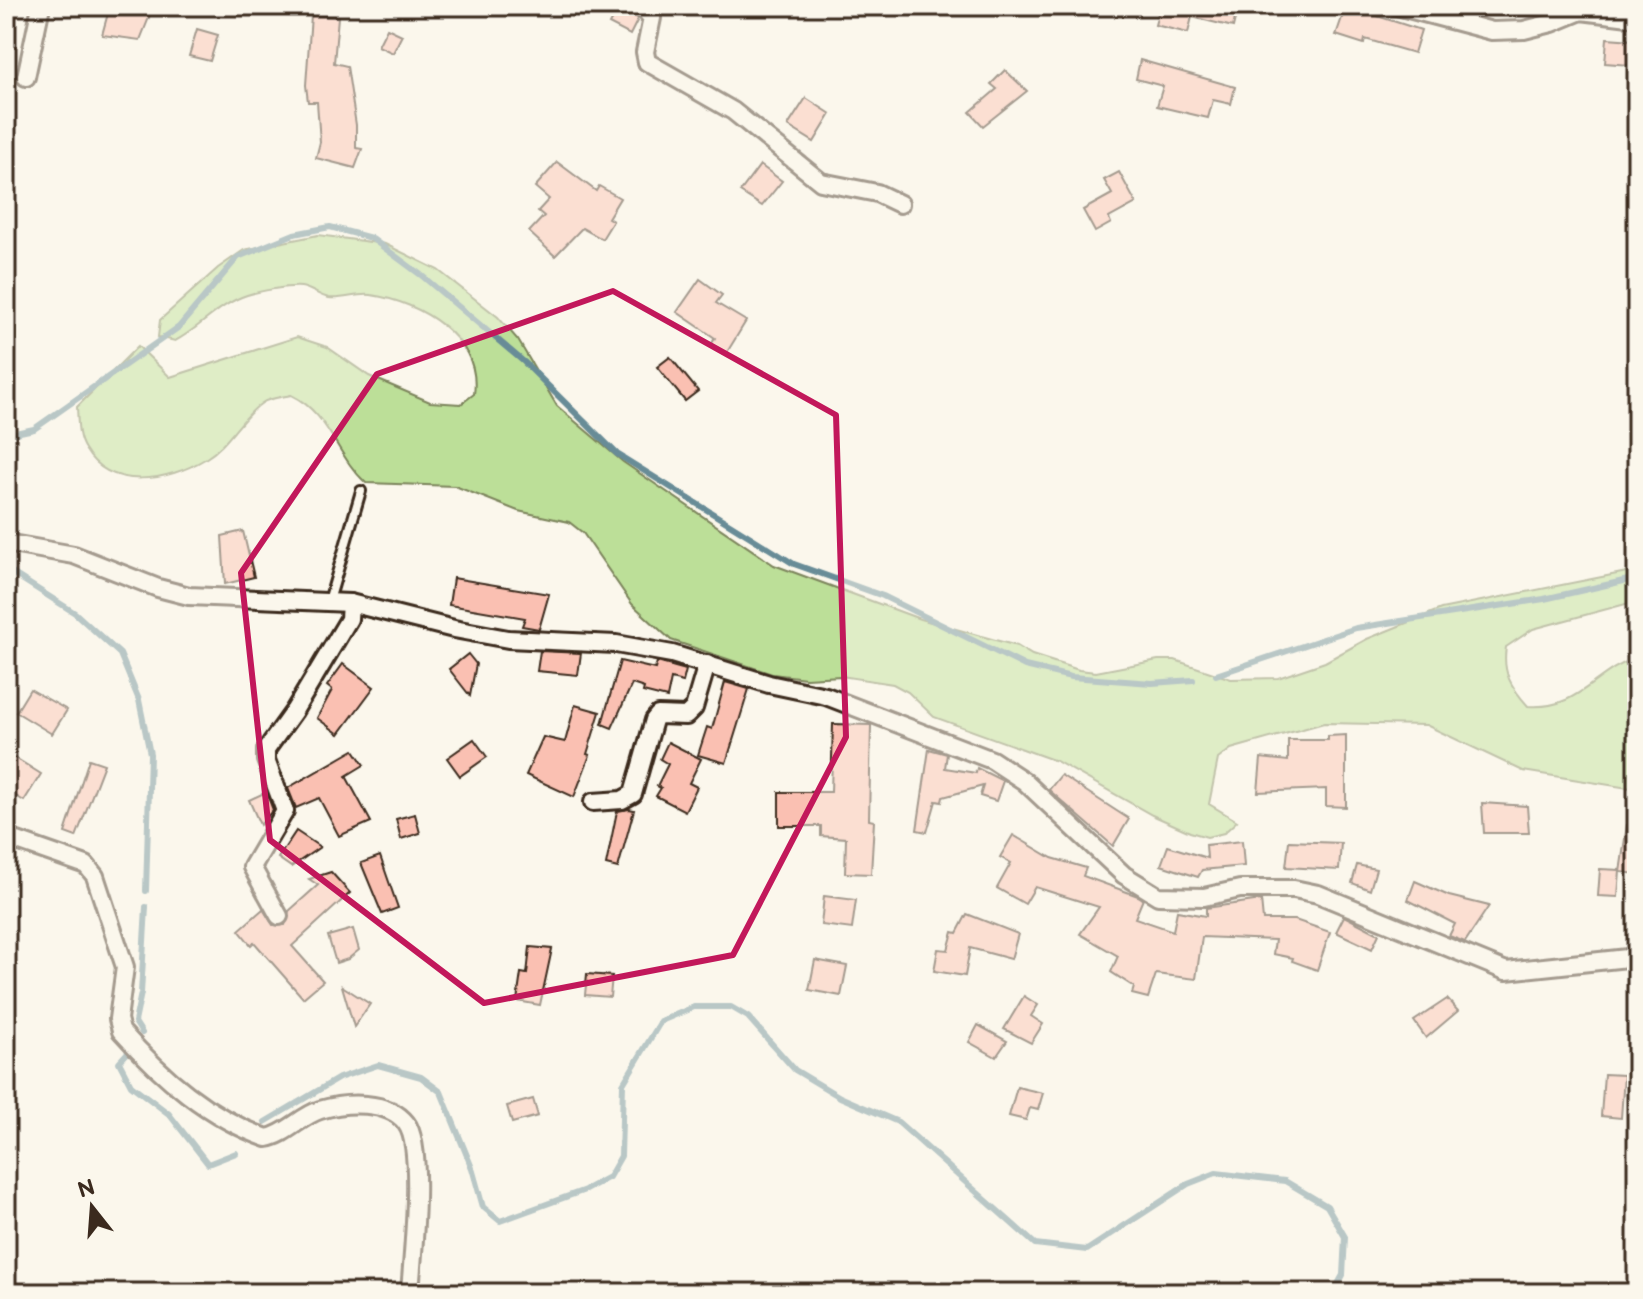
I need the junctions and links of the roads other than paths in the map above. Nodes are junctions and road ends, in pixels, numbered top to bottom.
1 (41, 6) edge
2 (641, 6) edge
3 (1397, 6) edge
4 (1637, 18) edge
5 (26, 77) dead end
6 (900, 204) dead end
7 (361, 491) dead end
8 (6, 543) edge
9 (329, 601) junction
10 (350, 603) junction
11 (707, 664) junction
12 (593, 802) dead end
13 (6, 837) edge
14 (279, 916) dead end
15 (1637, 957) edge
16 (410, 1293) edge

1 - 5 street
2 - 6 street
3 - 4 street
7 - 9 lane
8 - 9 street
9 - 10 street
10 - 11 street
10 - 14 street
11 - 12 street
11 - 15 street
13 - 16 street

